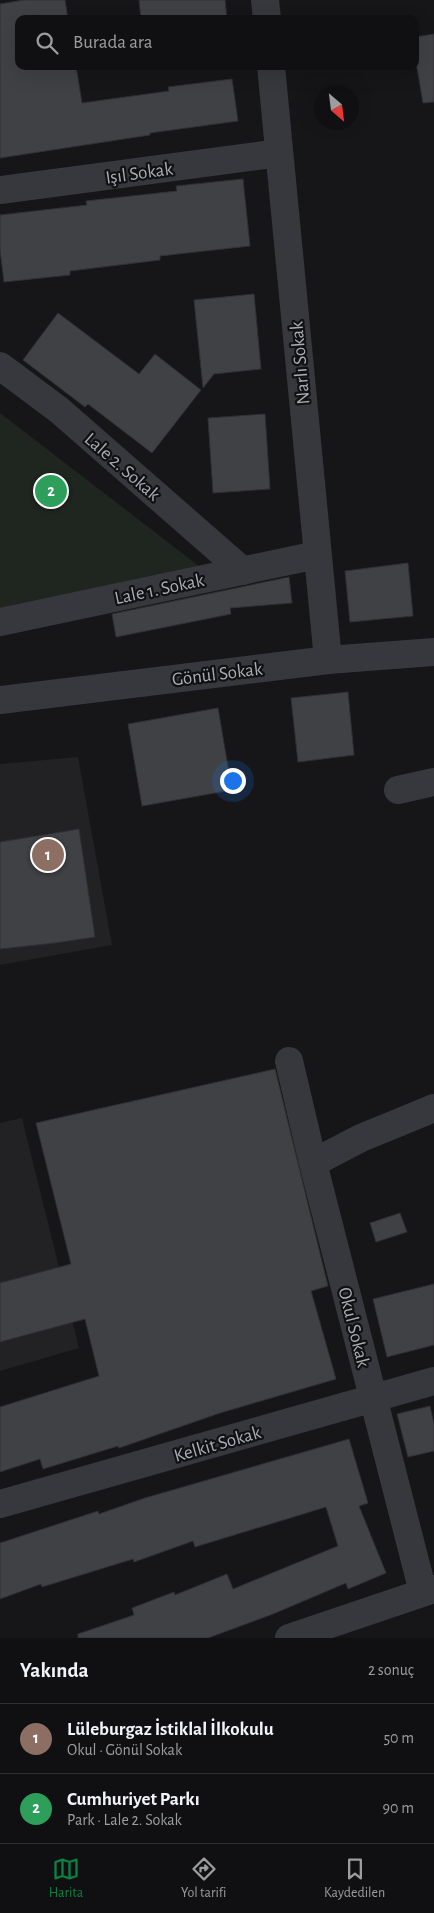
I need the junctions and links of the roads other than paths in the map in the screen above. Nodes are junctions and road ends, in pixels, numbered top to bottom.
1 (265, 0) edge
2 (267, 15) edge
3 (271, 70) edge
4 (279, 154) junction
5 (0, 190) edge
6 (0, 366) edge
7 (317, 555) junction
8 (243, 571) junction
9 (0, 622) edge
10 (434, 652) edge
11 (328, 660) junction
12 (0, 700) edge
13 (434, 782) edge
14 (398, 790) dead end
15 (289, 1061) dead end
16 (434, 1108) edge
17 (313, 1163) junction
18 (434, 1381) edge
19 (373, 1398) junction
20 (0, 1504) edge
21 (428, 1590) edge
22 (342, 1629) edge
23 (289, 1638) edge

1 - 2 street
3 - 4 street, Narlı Sokak
4 - 5 street, Işıl Sokak
4 - 7 street, Narlı Sokak
6 - 8 street, Lale 2. Sokak
7 - 8 street, Lale 1. Sokak
7 - 11 street, Narlı Sokak
8 - 9 street, Lale 1. Sokak
10 - 11 street, Gönül Sokak
11 - 12 street, Gönül Sokak
13 - 14 street
15 - 17 street, Okul Sokak
16 - 17 street
17 - 19 street, Okul Sokak
18 - 19 street, Kelkit Sokak
19 - 20 street, Kelkit Sokak
19 - 21 street, Okul Sokak
21 - 22 street
22 - 23 street

